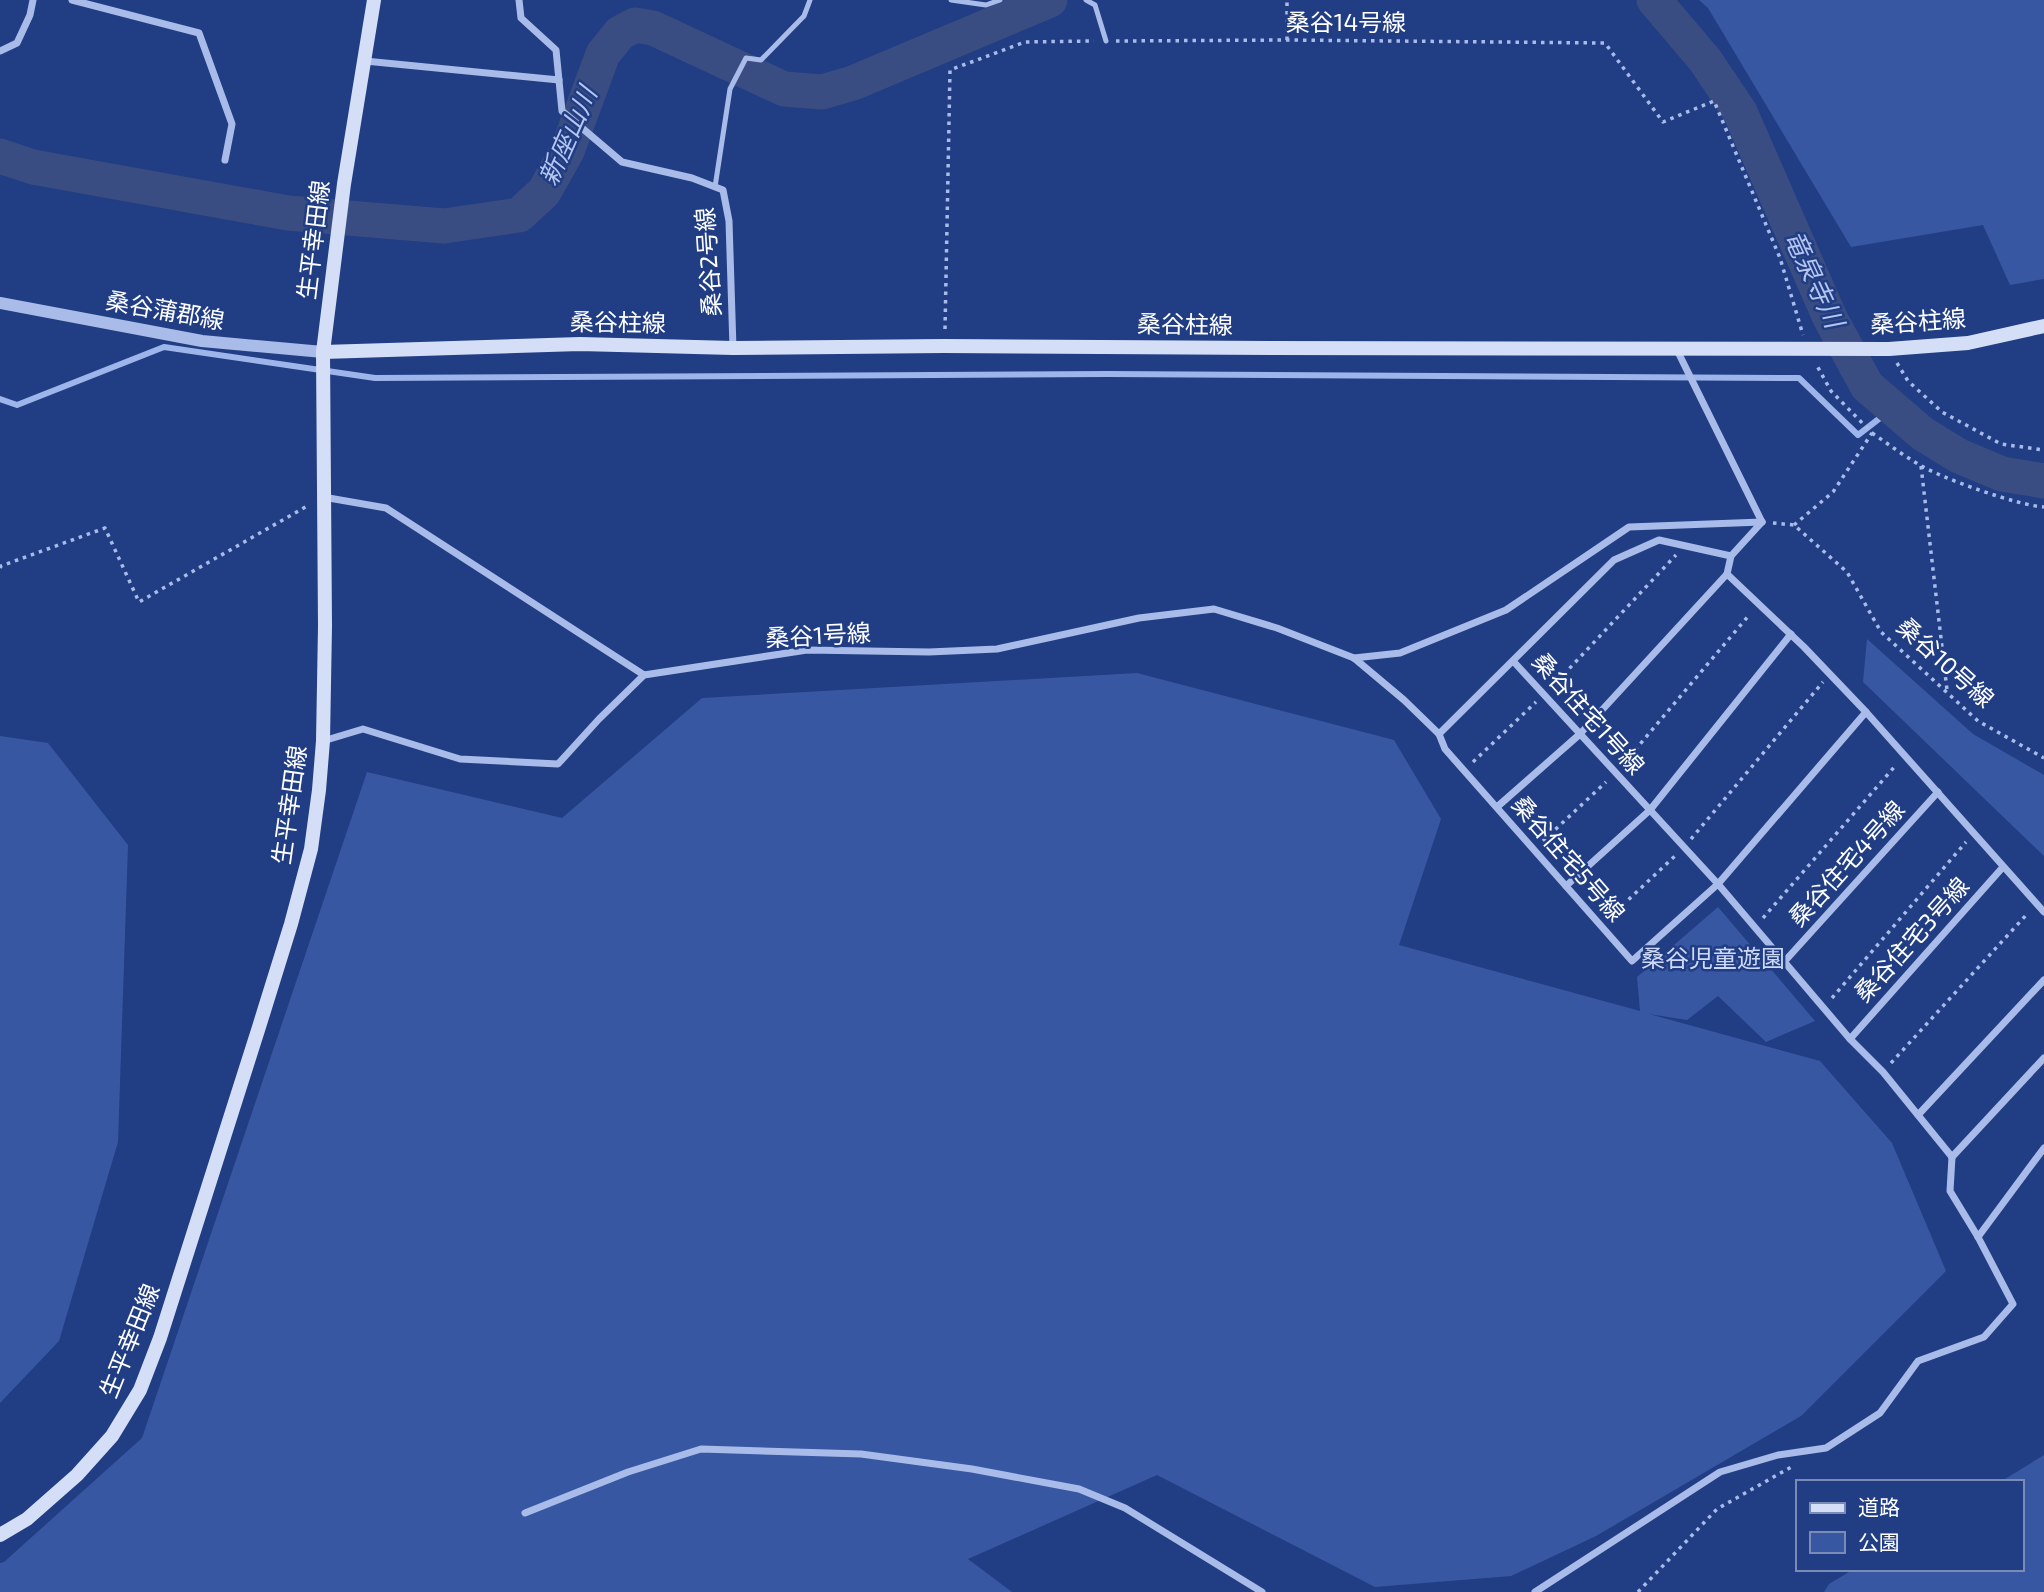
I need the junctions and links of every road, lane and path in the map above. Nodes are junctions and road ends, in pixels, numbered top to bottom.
1 (33, 0) edge
2 (72, 0) edge
3 (374, 0) edge
4 (519, 0) edge
5 (810, 0) edge
6 (951, 0) edge
7 (1000, 0) edge
8 (1086, 0) edge
9 (1287, 0) edge
10 (1287, 40) junction
11 (1105, 41) junction
12 (0, 51) edge
13 (364, 61) junction
14 (559, 80) junction
15 (225, 160) dead end
16 (715, 187) junction
17 (0, 303) edge
18 (2044, 326) edge
19 (944, 345) junction
20 (733, 348) junction
21 (1676, 348) junction
22 (1889, 349) junction
23 (1807, 350) junction
24 (323, 352) junction
25 (1872, 433) junction
26 (2044, 450) edge
27 (1921, 466) junction
28 (323, 497) junction
29 (2044, 507) edge
30 (1762, 522) junction
31 (1794, 525) junction
32 (1685, 546) junction
33 (1731, 556) junction
34 (0, 568) edge
35 (1727, 574) junction
36 (1759, 604) junction
37 (1791, 634) junction
38 (1354, 658) junction
39 (1514, 662) junction
40 (1830, 674) junction
41 (644, 676) junction
42 (1947, 691) junction
43 (1544, 695) junction
44 (1866, 712) junction
45 (1439, 734) junction
46 (1580, 734) junction
47 (323, 741) junction
48 (1905, 755) junction
49 (2044, 758) edge
50 (1464, 771) junction
51 (1616, 773) junction
52 (1938, 792) junction
53 (1497, 807) junction
54 (1650, 810) junction
55 (1974, 833) junction
56 (1684, 847) junction
57 (1534, 850) junction
58 (2003, 867) junction
59 (1718, 884) junction
60 (1566, 886) junction
61 (2037, 904) junction
62 (2044, 912) edge
63 (1601, 926) junction
64 (1755, 928) junction
65 (1784, 962) junction
66 (2044, 980) edge
67 (1823, 1008) junction
68 (1850, 1039) junction
69 (2044, 1058) edge
70 (1883, 1072) junction
71 (1918, 1115) junction
72 (2044, 1148) edge
73 (1952, 1157) junction
74 (1978, 1237) junction
75 (1801, 1461) dead end
76 (526, 1513) dead end
77 (0, 1535) edge
78 (1262, 1592) edge
79 (1535, 1592) edge
80 (1638, 1592) edge

1 - 12 street
2 - 15 street
3 - 13 main road, 生平幸田線
4 - 14 street, 桑谷2号線
5 - 16 lane
6 - 7 lane
8 - 11 lane
9 - 10 path
10 - 11 path, 桑谷14号線
10 - 23 path, 桑谷14号線
11 - 19 path, 桑谷14号線
13 - 14 street
13 - 24 main road, 生平幸田線
14 - 16 street, 桑谷2号線
16 - 20 street, 桑谷2号線
17 - 24 street, 桑谷蒲郡線
18 - 22 main road, 桑谷柱線
19 - 20 main road, 桑谷柱線
19 - 21 main road, 桑谷柱線
20 - 24 main road, 桑谷柱線
21 - 23 main road, 桑谷柱線
21 - 30 street
22 - 23 main road, 桑谷柱線
22 - 26 path
23 - 25 path
24 - 28 main road, 生平幸田線
25 - 27 path
25 - 31 path
27 - 29 path
27 - 42 path
28 - 34 path
28 - 41 street
28 - 47 main road, 生平幸田線
30 - 31 path
30 - 33 street
30 - 38 street
31 - 42 path, 桑谷10号線
32 - 33 street, 桑谷住宅1号線
32 - 39 street, 桑谷住宅1号線
32 - 43 path
33 - 35 street
35 - 36 street
35 - 46 street
36 - 37 street
36 - 51 path
37 - 40 street
37 - 54 street
38 - 41 street, 桑谷1号線
38 - 45 street, 桑谷住宅5号線
39 - 43 street, 桑谷住宅1号線
39 - 45 street
40 - 44 street
40 - 56 path
41 - 47 street
42 - 49 path, 桑谷10号線
43 - 46 street, 桑谷住宅1号線
43 - 50 path
44 - 48 street
44 - 59 street, 桑谷住宅5号線
45 - 50 street, 桑谷住宅5号線
46 - 51 street, 桑谷住宅1号線
46 - 53 street
47 - 77 main road, 生平幸田線
48 - 52 street
48 - 64 path
50 - 53 street, 桑谷住宅5号線
51 - 54 street, 桑谷住宅1号線
51 - 57 path
52 - 55 street
52 - 65 street, 桑谷住宅4号線
53 - 57 street, 桑谷住宅5号線
54 - 56 street, 桑谷住宅1号線
54 - 60 street
55 - 58 street
55 - 67 path
56 - 59 street, 桑谷住宅1号線
56 - 63 path
57 - 60 street, 桑谷住宅5号線
58 - 61 street
58 - 68 street, 桑谷住宅3号線
59 - 63 street, 桑谷住宅5号線
59 - 64 street, 桑谷住宅1号線
60 - 63 street, 桑谷住宅5号線
61 - 62 street
61 - 70 path
64 - 65 street, 桑谷住宅1号線
65 - 67 street, 桑谷住宅1号線
66 - 71 street
67 - 68 street, 桑谷住宅1号線
68 - 70 street, 桑谷住宅1号線
69 - 73 street
70 - 71 street, 桑谷住宅1号線
71 - 73 street, 桑谷住宅1号線
72 - 74 street
73 - 74 street
74 - 79 street
75 - 80 path
76 - 78 street

